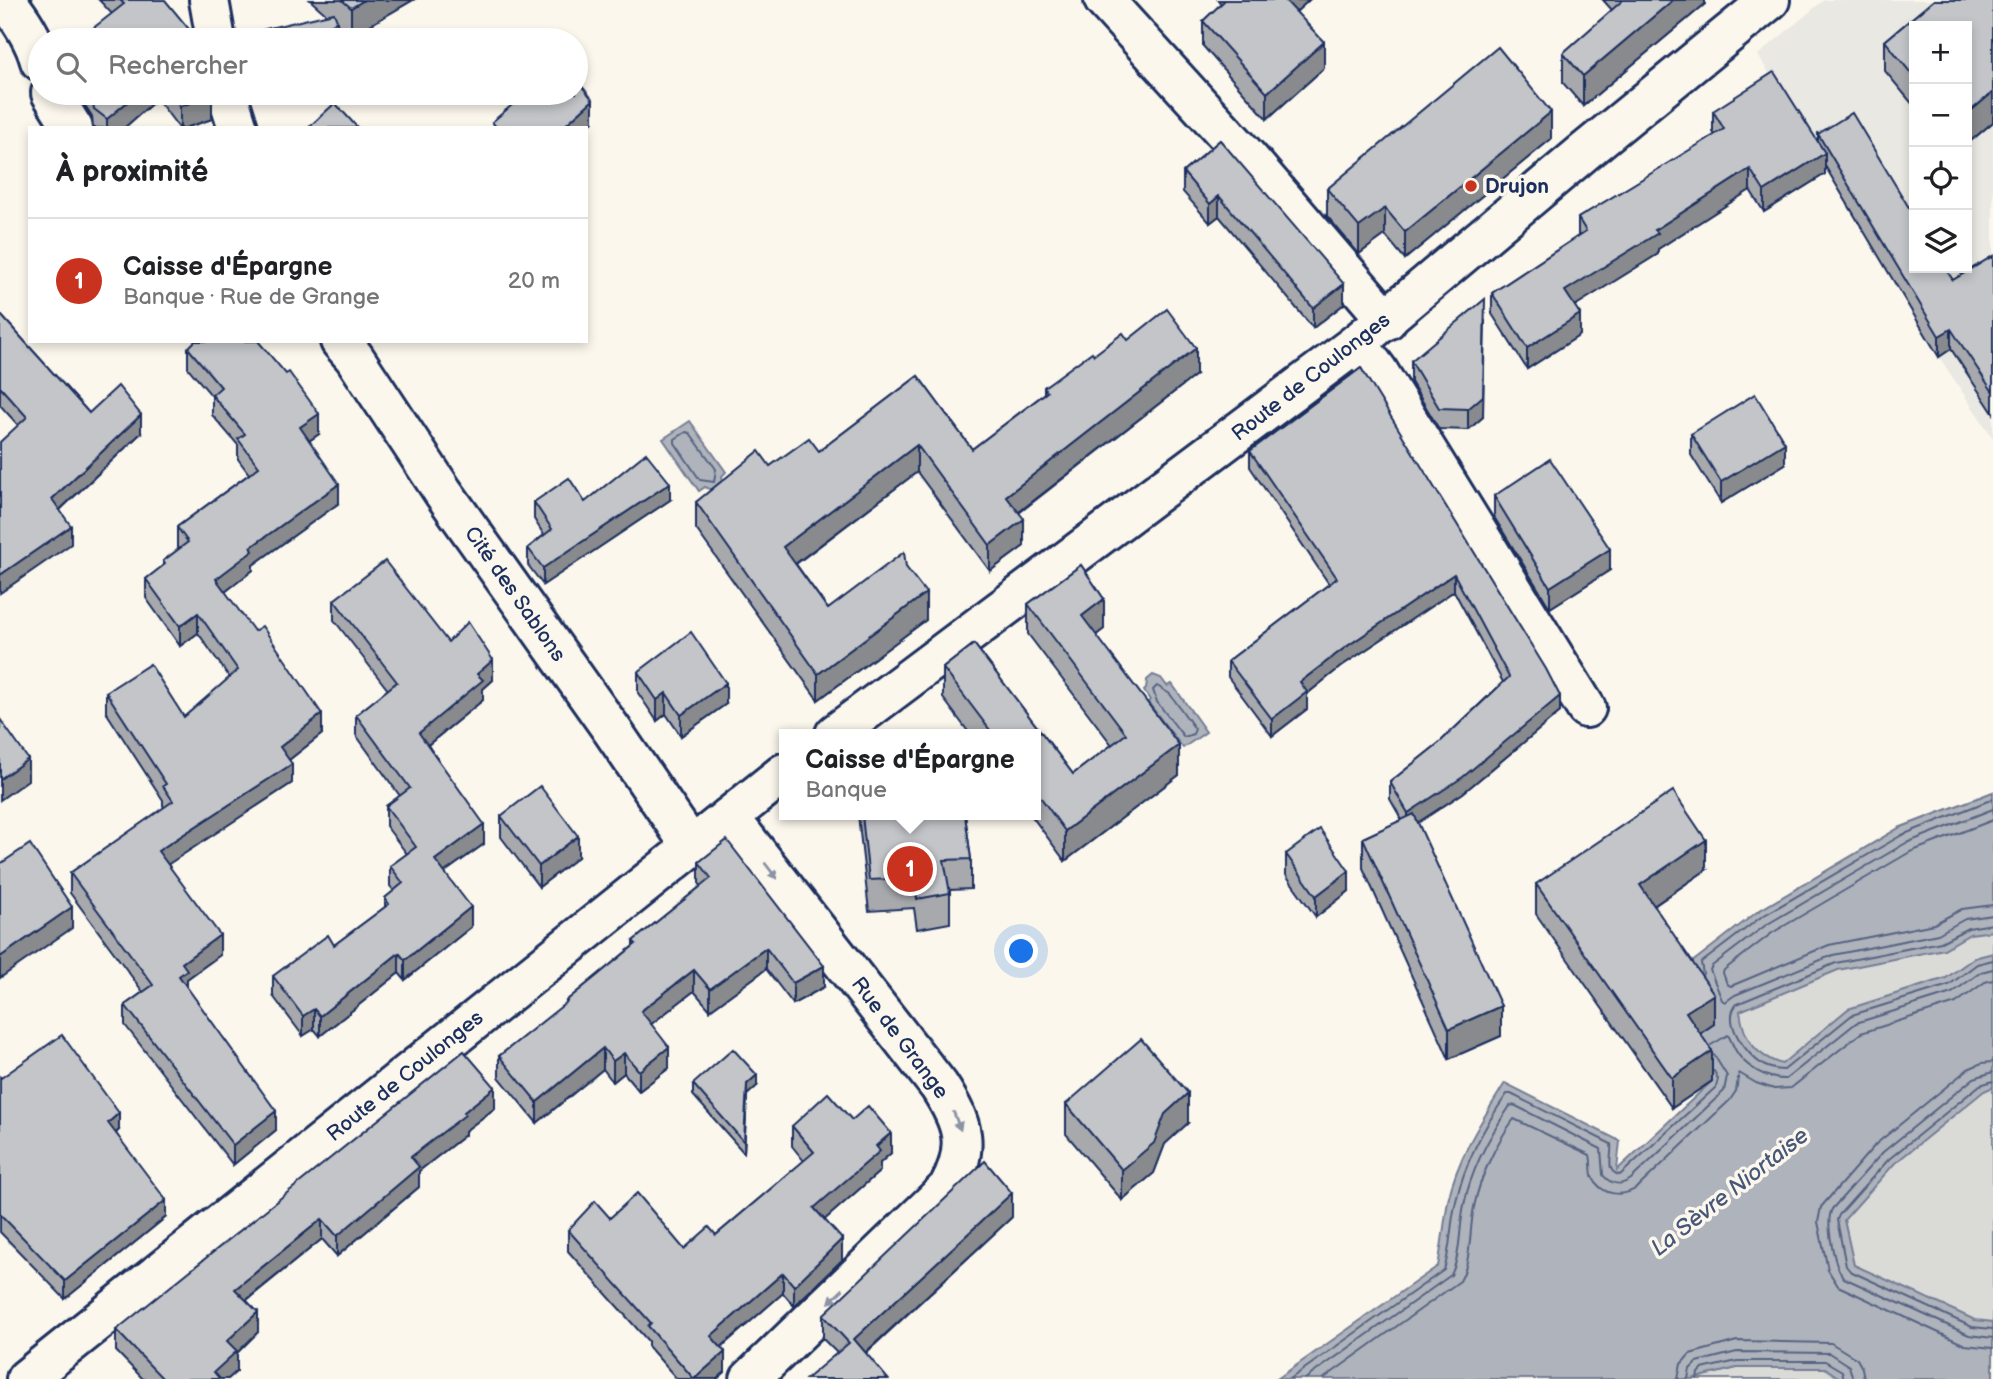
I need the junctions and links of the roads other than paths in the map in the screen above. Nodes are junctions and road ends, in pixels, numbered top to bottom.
1 (6, 0) edge
2 (209, 0) edge
3 (1104, 0) edge
4 (1770, 0) edge
5 (214, 28) edge
6 (28, 33) edge
7 (59, 105) edge
8 (231, 105) edge
9 (72, 126) edge
10 (237, 126) edge
11 (1387, 320) junction
12 (342, 343) edge
13 (1357, 343) junction
14 (1586, 709) dead end
15 (842, 729) edge
16 (779, 777) edge
17 (729, 817) junction
18 (691, 846) junction
19 (26, 1379) edge
20 (750, 1379) edge

1 - 6 street
2 - 5 street
3 - 11 street
4 - 11 street, Route de Coulonges
7 - 9 street
8 - 10 street
11 - 13 street, Route de Coulonges
12 - 18 street, Cité des Sablons
13 - 14 street
13 - 15 street, Route de Coulonges
16 - 17 street, Route de Coulonges
17 - 18 street, Route de Coulonges
17 -> 20 street, Rue de Grange
18 - 19 street, Route de Coulonges

